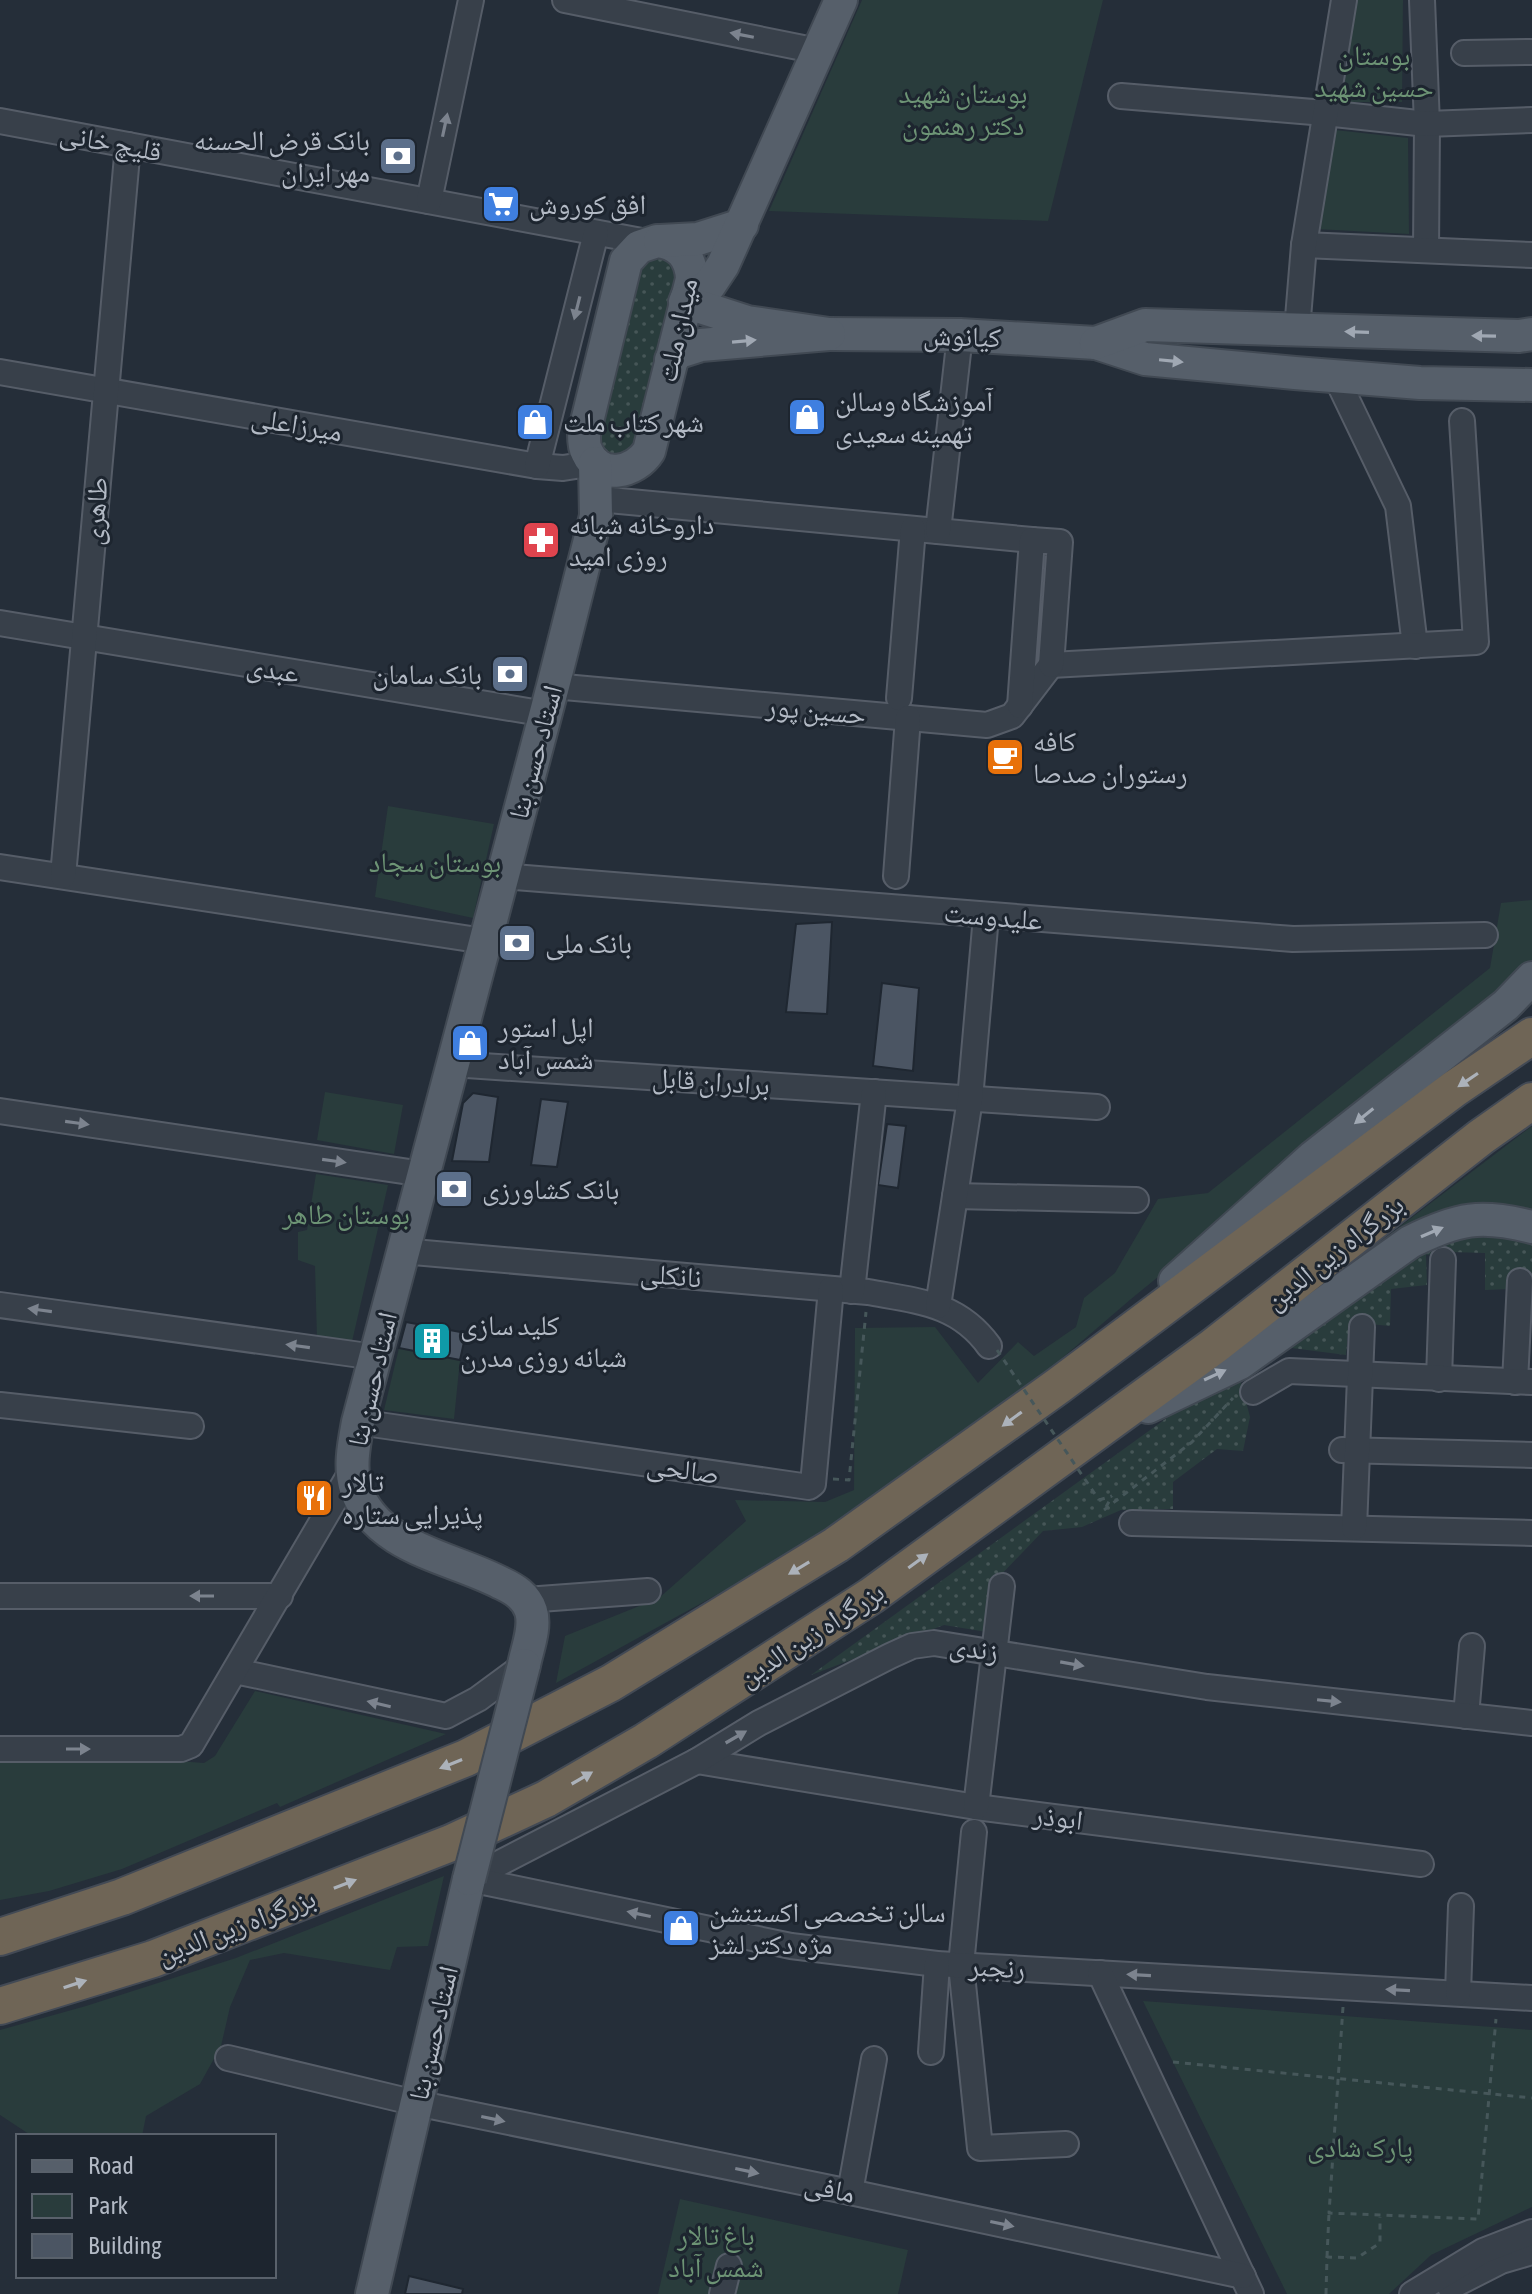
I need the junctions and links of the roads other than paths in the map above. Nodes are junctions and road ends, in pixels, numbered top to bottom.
1 (471, 0) edge
2 (565, 0) edge
3 (841, 0) edge
4 (1344, 0) edge
5 (1422, 0) edge
6 (818, 51) junction
7 (1532, 52) edge
8 (1464, 53) dead end
9 (1121, 96) dead end
10 (1325, 113) junction
11 (1532, 120) edge
12 (0, 121) edge
13 (1427, 124) junction
14 (128, 145) junction
15 (429, 201) junction
16 (742, 225) junction
17 (596, 233) junction
18 (652, 241) junction
19 (1304, 245) junction
20 (1426, 250) junction
21 (1532, 255) edge
22 (686, 299) junction
23 (1297, 330) junction
24 (829, 334) junction
25 (1532, 334) edge
26 (960, 335) junction
27 (1435, 335) junction
28 (1096, 343) junction
29 (671, 360) junction
30 (1532, 360) edge
31 (0, 372) edge
32 (1335, 375) junction
33 (1420, 383) junction
34 (1464, 383) junction
35 (1532, 385) edge
36 (106, 390) junction
37 (1462, 421) dead end
38 (640, 462) junction
39 (595, 463) junction
40 (537, 466) junction
41 (602, 508) junction
42 (913, 529) junction
43 (938, 531) junction
44 (1032, 540) junction
45 (0, 623) edge
46 (83, 638) junction
47 (1415, 646) junction
48 (1051, 665) junction
49 (550, 700) junction
50 (904, 708) junction
51 (1020, 709) junction
52 (0, 867) edge
53 (63, 876) junction
54 (501, 876) junction
55 (896, 876) dead end
56 (986, 916) junction
57 (1485, 935) dead end
58 (484, 941) junction
59 (1532, 978) edge
60 (1532, 1036) edge
61 (452, 1064) junction
62 (874, 1092) junction
63 (970, 1099) junction
64 (1532, 1101) edge
65 (1097, 1107) dead end
66 (0, 1111) edge
67 (423, 1174) junction
68 (955, 1196) junction
69 (1136, 1200) dead end
70 (1532, 1227) edge
71 (402, 1251) junction
72 (1443, 1260) dead end
73 (1520, 1281) dead end
74 (850, 1290) junction
75 (0, 1305) edge
76 (938, 1306) junction
77 (1362, 1327) dead end
78 (993, 1348) road end
79 (375, 1357) junction
80 (1360, 1375) junction
81 (1439, 1379) junction
82 (1524, 1382) edge
83 (1058, 1386) junction
84 (1253, 1392) road end
85 (0, 1405) edge
86 (358, 1422) junction
87 (191, 1426) dead end
88 (1094, 1432) junction
89 (1349, 1450) junction
90 (1532, 1455) edge
91 (354, 1467) junction
92 (1132, 1523) dead end
93 (1354, 1528) junction
94 (1532, 1533) edge
95 (1002, 1586) dead end
96 (648, 1591) dead end
97 (0, 1596) edge
98 (280, 1596) junction
99 (526, 1600) junction
100 (1472, 1646) dead end
101 (995, 1651) junction
102 (524, 1665) junction
103 (235, 1671) junction
104 (1466, 1716) junction
105 (1532, 1723) edge
106 (0, 1749) edge
107 (697, 1761) junction
108 (976, 1807) junction
109 (974, 1832) dead end
110 (1421, 1864) dead end
111 (469, 1879) junction
112 (122, 1897) junction
113 (1461, 1906) dead end
114 (0, 1915) edge
115 (0, 1937) edge
116 (949, 1965) junction
117 (1100, 1973) junction
118 (1458, 1993) junction
119 (1532, 1998) edge
120 (0, 2006) edge
121 (931, 2052) dead end
122 (228, 2058) dead end
123 (874, 2059) dead end
124 (416, 2103) junction
125 (1066, 2144) dead end
126 (850, 2192) junction
127 (1532, 2232) edge
128 (1532, 2252) edge
129 (729, 2266) dead end
130 (1247, 2285) edge
131 (372, 2294) edge
132 (722, 2294) edge
133 (1412, 2294) edge
134 (1437, 2294) edge

15 -> 1 street
6 -> 2 street
3 - 6 main road
4 - 10 street
5 - 13 street
6 - 16 main road
7 - 8 street
9 - 10 street
10 - 13 street
10 - 19 street
11 - 13 street
12 - 14 street, قلیچ خانی
13 - 20 street
14 - 15 street, قلیچ خانی
14 - 36 street, طاهری
15 - 17 street, قلیچ خانی
16 - 18 main road
16 - 22 main road
17 - 18 street, قلیچ خانی
17 -> 40 street
18 - 22 main road, میدان ملت
18 - 39 main road, میدان ملت
19 - 20 street
19 - 23 street
20 - 21 street
22 - 24 main road, کیانوش
22 - 29 main road, میدان ملت
27 -> 23 main road
23 - 28 main road
24 - 26 main road, کیانوش
29 -> 24 main road, کیانوش
25 -> 27 main road
26 - 28 main road, کیانوش
26 - 43 street
27 - 33 main road
28 -> 32 main road
29 - 38 main road, میدان ملت
30 - 34 main road
31 - 36 street, میرزاعلی
32 - 33 main road
32 - 47 street
33 - 34 main road
34 - 35 main road
36 - 40 street, میرزاعلی
36 - 46 street, طاهری
37 - 47 street
38 - 39 main road
38 - 41 main road, میدان ملت
39 - 40 street, میرزاعلی
39 - 41 main road, میدان ملت
41 - 42 street
41 - 49 main road, استاد حسن بنا
42 - 43 street
42 - 50 street
43 - 44 street
44 - 48 street
44 - 51 street
45 - 46 street, عبدی
46 - 49 street, عبدی
46 - 53 street, طاهری
47 - 48 street
48 - 51 street
49 - 50 street, حسین پور
49 - 54 main road, استاد حسن بنا
50 - 51 street, حسین پور
50 - 55 street
52 - 53 street
53 - 58 street
54 - 56 street, علیدوست
54 - 58 main road, استاد حسن بنا
56 - 57 street, علیدوست
56 - 63 street
58 - 61 main road, استاد حسن بنا
59 -> 83 main road
60 -> 83 highway, بزرگراه زین الدین
61 - 62 street, برادران قابل
61 - 67 main road, استاد حسن بنا
62 - 63 street, برادران قابل
62 - 74 street
63 - 65 street, برادران قابل
63 - 68 street
64 - 88 highway, بزرگراه زین الدین
66 -> 67 street
67 - 71 main road, استاد حسن بنا
68 - 69 street
68 - 76 street
88 -> 70 main road
71 - 74 street, نانکلی
71 - 79 main road, استاد حسن بنا
72 - 81 street
73 - 82 street
74 - 76 street, نانکلی
74 - 86 street, صالحی
79 -> 75 street
76 - 78 street, نانکلی
77 - 80 street
79 - 86 main road, استاد حسن بنا
80 - 81 street
80 - 84 street
80 - 89 street
81 - 82 street
83 -> 112 highway, بزرگراه زین الدین
85 - 87 street
86 - 91 main road, استاد حسن بنا
120 -> 88 highway, بزرگراه زین الدین
89 - 90 street
89 - 93 street
91 - 98 street
91 - 99 main road, استاد حسن بنا
92 - 93 street
93 - 94 street
95 - 101 street
96 - 99 street
98 -> 97 street
98 - 103 street
99 - 102 main road, استاد حسن بنا
100 - 104 street
101 -> 104 street, زندی
107 -> 101 street, زندی
101 - 108 street
102 -> 103 street
102 - 111 main road, استاد حسن بنا, bridge
106 -> 103 street
104 - 105 street, زندی
107 - 108 street, ابوذر
107 - 111 street, زندی
108 - 110 street, ابوذر
109 - 116 street
116 -> 111 street, رنجبر
111 - 124 main road, استاد حسن بنا
112 - 114 highway
112 - 115 highway, بزرگراه زین الدین
113 - 118 street
116 - 117 street, رنجبر
116 - 121 street
116 - 125 street
118 -> 117 street, رنجبر
117 - 130 street
118 - 119 street, رنجبر
122 - 124 street, مافی
123 - 126 street
124 -> 126 street, مافی
124 - 131 main road, استاد حسن بنا
126 -> 130 street, مافی
127 - 133 street
128 - 134 street
129 - 132 street

